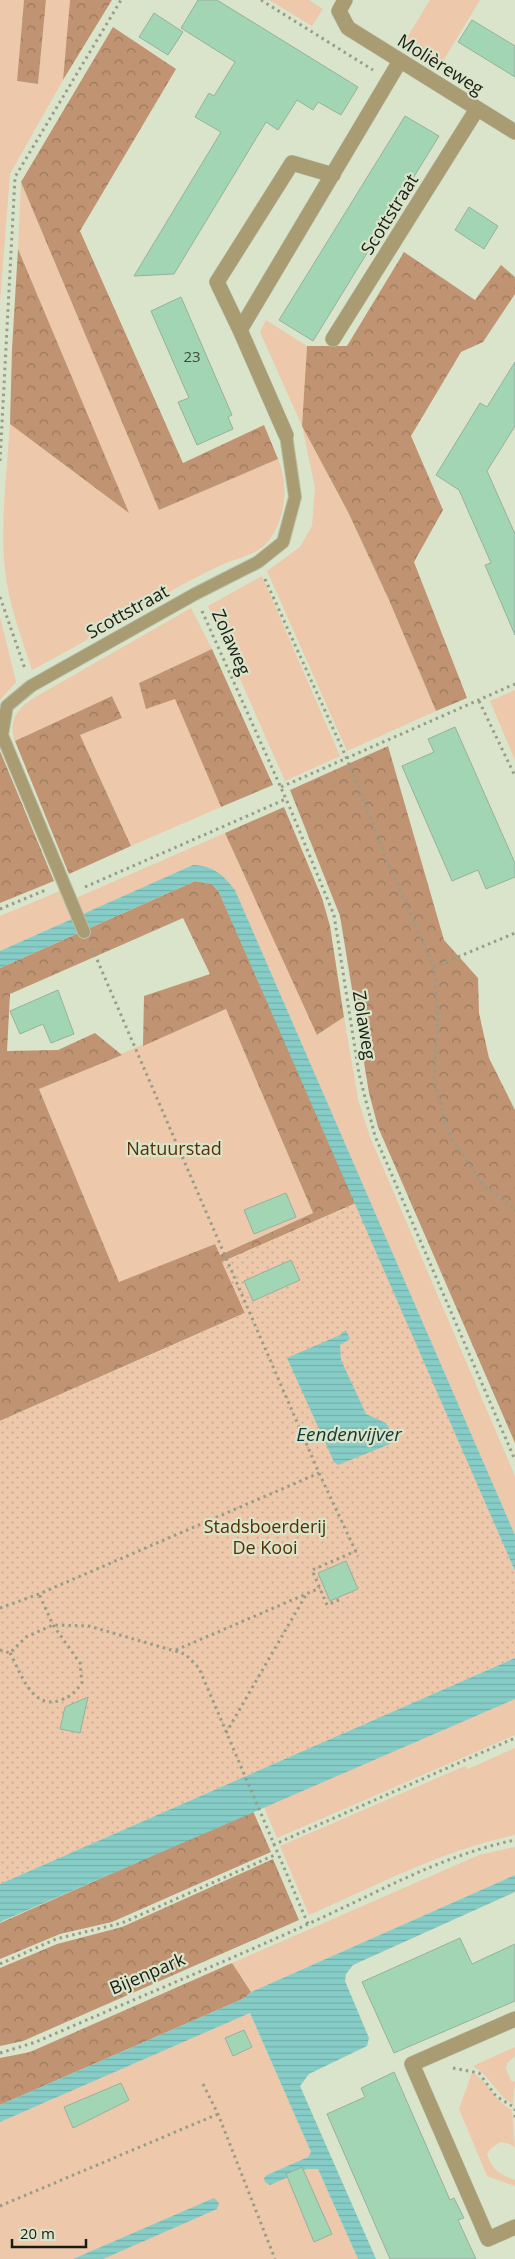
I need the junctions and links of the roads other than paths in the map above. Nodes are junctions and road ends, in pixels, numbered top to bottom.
1 (345, 0) edge
2 (400, 61) junction
3 (477, 108) junction
4 (515, 132) edge
5 (333, 175) junction
6 (240, 330) junction
7 (332, 339) dead end
8 (286, 435) joint
9 (84, 932) road end
10 (515, 2019) edge
11 (515, 2227) edge

1 - 2 street, Molièreweg
2 - 3 street, Molièreweg
2 - 5 street
3 - 4 street, Molièreweg
3 - 7 street, Scottstraat
5 - 6 street
5 - 6 street, Scottstraat
6 - 8 street, Scottstraat
8 - 9 lane, Scottstraat
10 - 11 street

